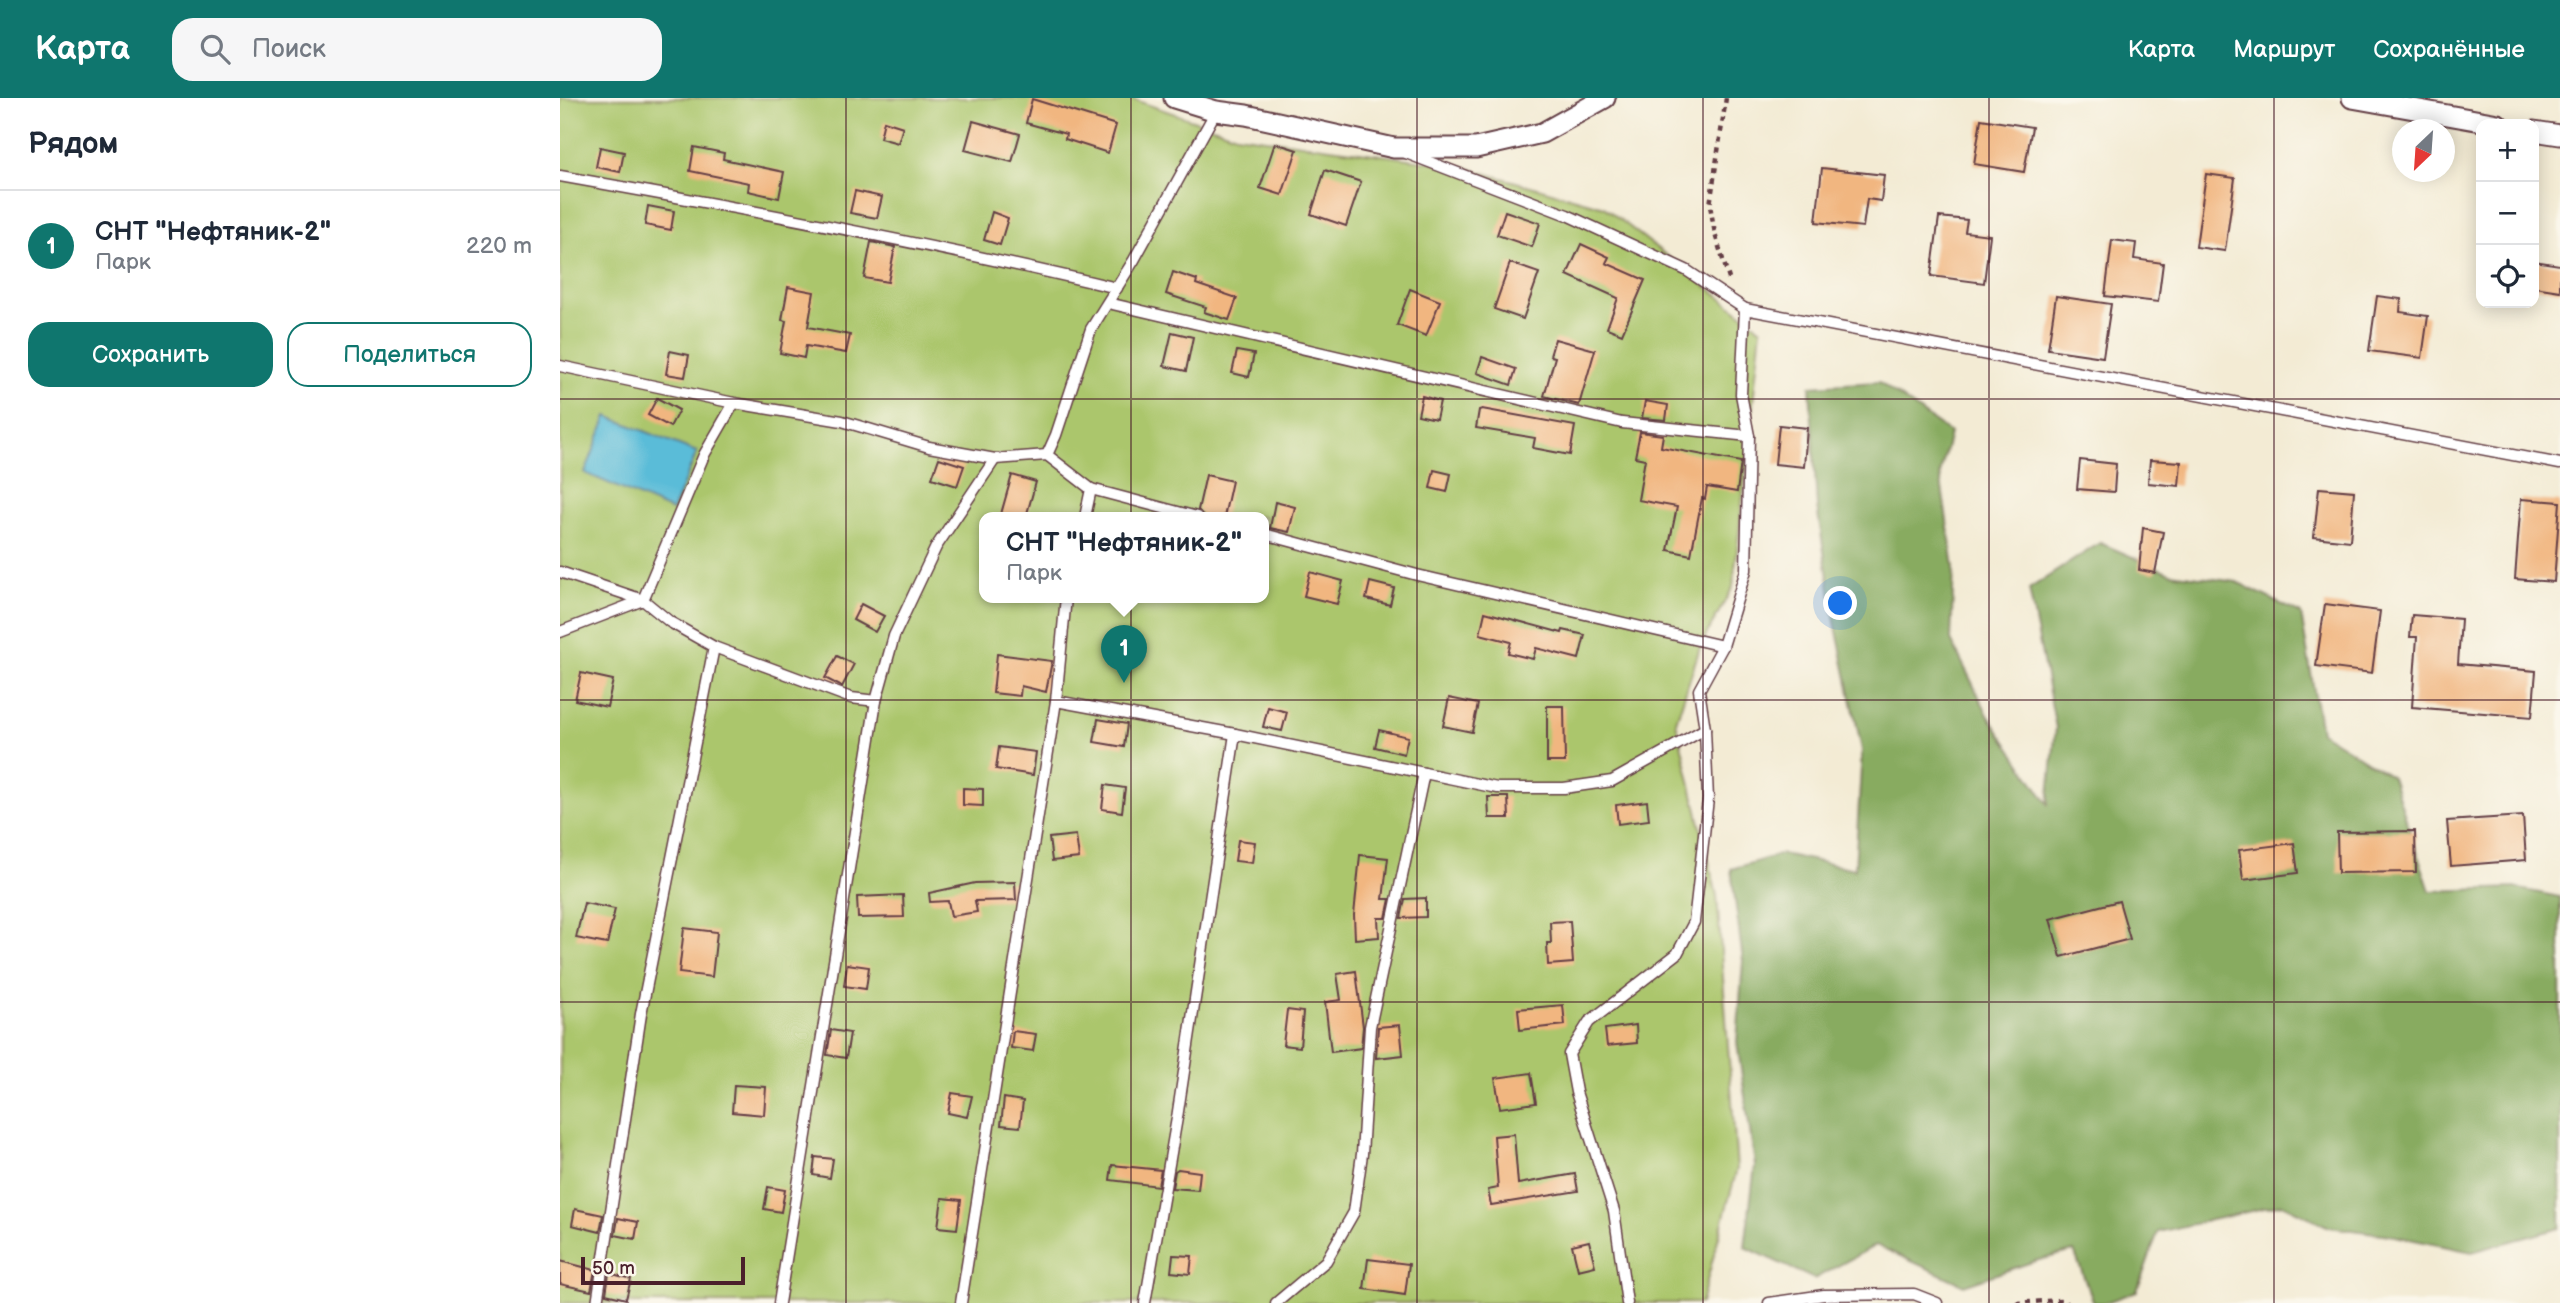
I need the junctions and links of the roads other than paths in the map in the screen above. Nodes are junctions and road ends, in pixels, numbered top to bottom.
1 (1174, 98) edge
2 (1605, 98) edge
3 (2352, 98) edge
4 (1216, 111) junction
5 (2476, 120) edge
6 (2539, 132) edge
7 (2560, 135) edge
8 (1394, 148) junction
9 (560, 176) edge
10 (1117, 288) junction
11 (1108, 303) junction
12 (1745, 309) junction
13 (560, 366) edge
14 (734, 403) junction
15 (1749, 436) junction
16 (1047, 455) junction
17 (995, 459) junction
18 (2560, 464) edge
19 (1091, 489) junction
20 (1085, 512) edge
21 (1178, 512) edge
22 (1269, 535) edge
23 (560, 572) edge
24 (643, 600) junction
25 (1065, 603) edge
26 (560, 632) edge
27 (1723, 646) junction
28 (714, 647) junction
29 (876, 701) junction
30 (1056, 701) junction
31 (1705, 729) junction
32 (1235, 734) junction
33 (1424, 773) junction
34 (597, 1303) edge
35 (779, 1303) edge
36 (961, 1303) edge
37 (1145, 1303) edge
38 (1276, 1303) edge
39 (1627, 1303) edge
40 (1769, 1303) edge
41 (1937, 1303) edge

1 - 4 street
2 - 8 street
3 - 5 street
4 - 8 street
4 - 10 lane
6 - 7 street
8 - 12 lane
9 - 10 lane
10 - 11 lane
11 - 15 lane
11 - 16 lane
12 - 15 lane
12 - 18 lane
13 - 14 lane
14 - 17 lane
14 - 24 lane
15 - 27 lane
16 - 17 lane
16 - 19 lane
17 - 29 lane
19 - 20 lane
19 - 21 lane
22 - 27 lane
23 - 24 lane
24 - 26 lane
24 - 28 lane
25 - 30 lane
27 - 31 lane
28 - 29 lane
28 - 34 lane
29 - 35 lane
30 - 32 lane
30 - 36 lane
31 - 33 lane
31 - 39 lane
32 - 33 lane
32 - 37 lane
33 - 38 lane
40 - 41 lane

